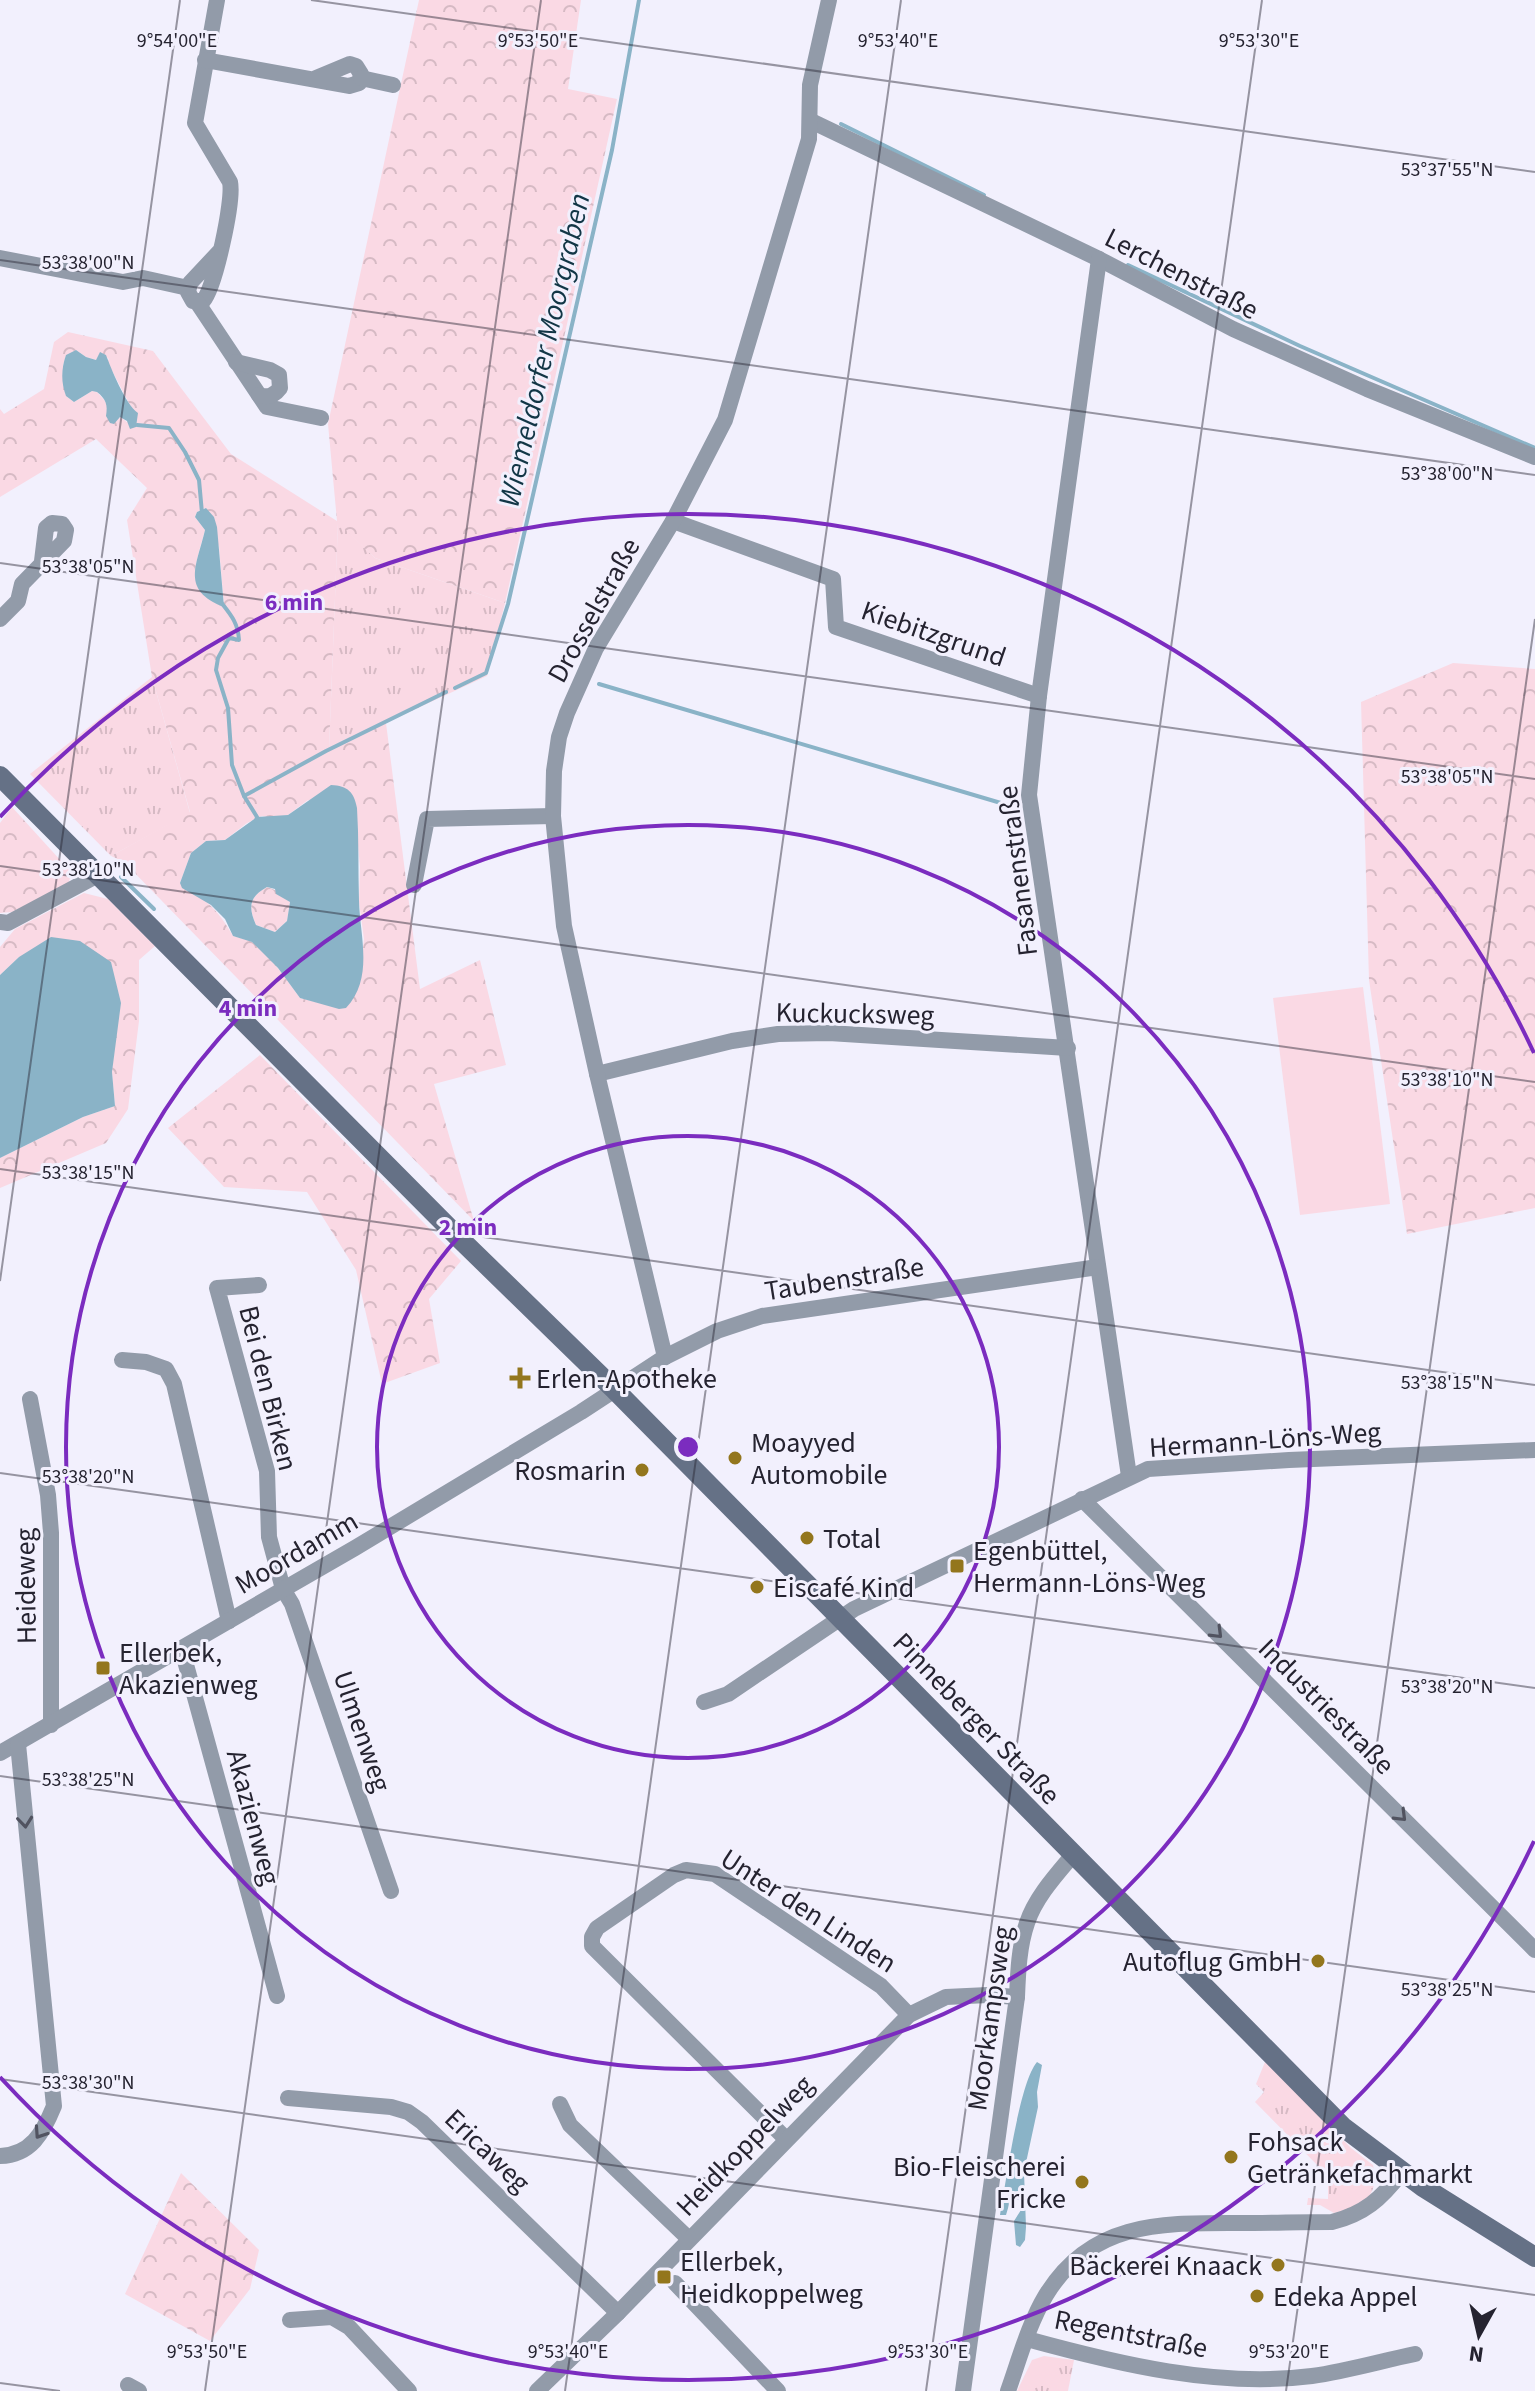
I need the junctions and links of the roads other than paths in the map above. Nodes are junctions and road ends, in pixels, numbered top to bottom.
1 (217, 0) edge
2 (829, 0) edge
3 (205, 60) junction
4 (393, 85) dead end
5 (811, 121) junction
6 (220, 251) junction
7 (0, 258) edge
8 (1099, 259) junction
9 (188, 288) junction
10 (197, 302) junction
11 (236, 362) junction
12 (259, 395) junction
13 (321, 418) dead end
14 (1535, 457) edge
15 (673, 521) junction
16 (42, 561) dead end
17 (0, 619) edge
18 (1039, 696) junction
19 (0, 776) edge
20 (553, 816) junction
21 (95, 872) junction
22 (414, 885) dead end
23 (0, 922) edge
24 (1068, 1048) junction
25 (597, 1074) junction
26 (1098, 1267) junction
27 (259, 1285) dead end
28 (665, 1357) junction
29 (122, 1360) dead end
30 (614, 1389) junction
31 (30, 1399) dead end
32 (1535, 1450) edge
33 (1129, 1476) junction
34 (1082, 1499) junction
35 (283, 1589) junction
36 (840, 1617) junction
37 (229, 1621) junction
38 (182, 1650) junction
39 (704, 1702) dead end
40 (51, 1725) junction
41 (18, 1744) junction
42 (0, 1753) edge
43 (1072, 1856) junction
44 (391, 1891) dead end
45 (1535, 1950) edge
46 (277, 1996) dead end
47 (1017, 1997) junction
48 (909, 2015) junction
49 (288, 2098) dead end
50 (560, 2104) dead end
51 (786, 2139) junction
52 (0, 2156) edge
53 (1401, 2173) junction
54 (689, 2239) junction
55 (1535, 2257) edge
56 (675, 2283) dead end
57 (618, 2313) junction
58 (290, 2320) dead end
59 (1027, 2339) junction
60 (1415, 2354) dead end
61 (409, 2391) edge
62 (537, 2391) edge
63 (778, 2391) edge
64 (963, 2391) edge
65 (1008, 2391) edge

1 - 3 street
2 - 5 street, Drosselstraße
3 - 4 street
3 - 6 street
5 - 8 street, Lerchenstraße
5 - 15 street, Drosselstraße
6 - 9 street
6 - 10 street
7 - 9 street
8 - 14 street, Lerchenstraße
8 - 18 street, Fasanenstraße
9 - 10 street
10 - 11 street
11 - 12 street
11 - 12 street
12 - 13 street
15 - 18 street, Kiebitzgrund
15 - 20 street, Drosselstraße
16 - 17 street
18 - 24 street, Fasanenstraße
19 - 21 main road, Pinneberger Straße
20 - 22 street
20 - 25 street, Drosselstraße
21 - 23 street
21 - 30 main road, Pinneberger Straße
24 - 25 street, Kuckucksweg
24 - 26 street, Fasanenstraße
25 - 28 street, Drosselstraße
26 - 28 street, Taubenstraße
26 - 33 street, Fasanenstraße
27 - 35 street, Bei den Birken
28 - 30 street, Taubenstraße
29 - 37 street
30 - 35 street, Moordamm
30 - 36 main road, Pinneberger Straße
31 - 40 street, Heideweg
32 - 33 street, Hermann-Löns-Weg
33 - 34 street, Hermann-Löns-Weg
34 - 36 street, Hermann-Löns-Weg
34 -> 45 street, Industriestraße
35 - 37 street, Moordamm
35 - 44 street, Ulmenweg
36 - 39 street, Hermann-Löns-Weg
36 - 43 main road, Pinneberger Straße
37 - 38 street, Moordamm
38 - 40 street, Moordamm
38 - 46 street, Akazienweg
40 - 41 street, Moordamm
41 - 42 street, Moordamm
41 -> 52 street
43 - 47 street, Moorkampsweg
43 - 53 main road, Pinneberger Straße
47 - 48 street, Heidkoppelweg
47 - 64 street, Moorkampsweg
48 - 51 street, Heidkoppelweg
48 - 51 street, Unter den Linden
49 - 57 street, Ericaweg
50 - 54 street
51 - 54 street, Heidkoppelweg
53 - 55 main road, Pinneberger Straße
53 - 59 street
54 - 57 street, Heidkoppelweg
56 - 63 street
57 - 62 street, Heidkoppelweg
58 - 61 street
59 - 60 street, Regentstraße
59 - 65 street

